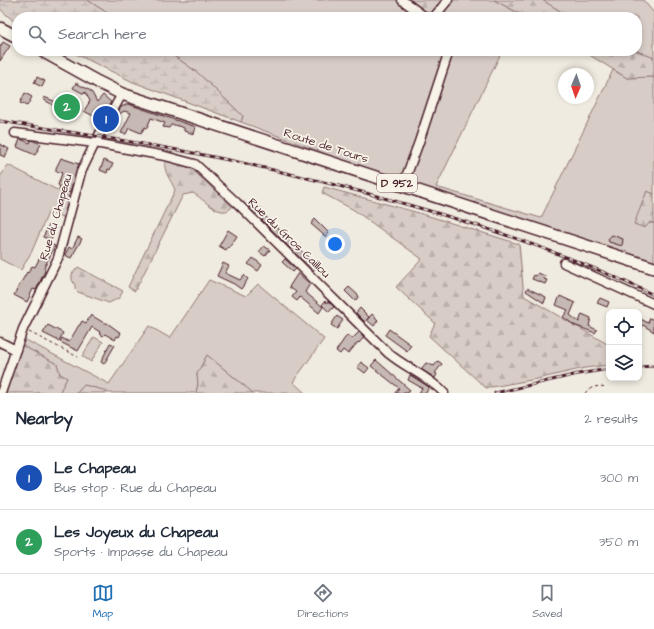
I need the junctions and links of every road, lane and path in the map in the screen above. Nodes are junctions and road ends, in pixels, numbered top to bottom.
1 (402, 0) edge
2 (448, 0) edge
3 (418, 12) edge
4 (438, 12) edge
5 (0, 28) edge
6 (12, 34) edge
7 (51, 56) edge
8 (447, 56) edge
9 (122, 94) junction
10 (15, 133) dead end
11 (95, 143) junction
12 (402, 185) junction
13 (564, 262) dead end
14 (654, 268) edge
15 (654, 304) edge
16 (23, 329) junction
17 (0, 342) edge
18 (16, 350) junction
19 (78, 357) dead end
20 (606, 387) dead end
21 (1, 393) edge
22 (444, 393) edge
23 (585, 393) edge

1 - 3 street
2 - 4 street
5 - 6 main road
7 - 9 main road, Route de Tours / D 952
8 - 12 street
9 - 11 street, Rue du Chapeau
9 - 12 main road, Route de Tours / D 952
10 - 11 street, Rue du Gros Caillou
11 - 16 street, Rue du Chapeau
11 - 22 street, Rue du Gros Caillou
12 - 14 main road, Route de Tours / D 952
13 - 15 street
16 - 18 street, Rue du Chapeau
16 - 19 path
17 - 18 street
18 - 21 street, Rue du Chapeau
20 - 23 path

